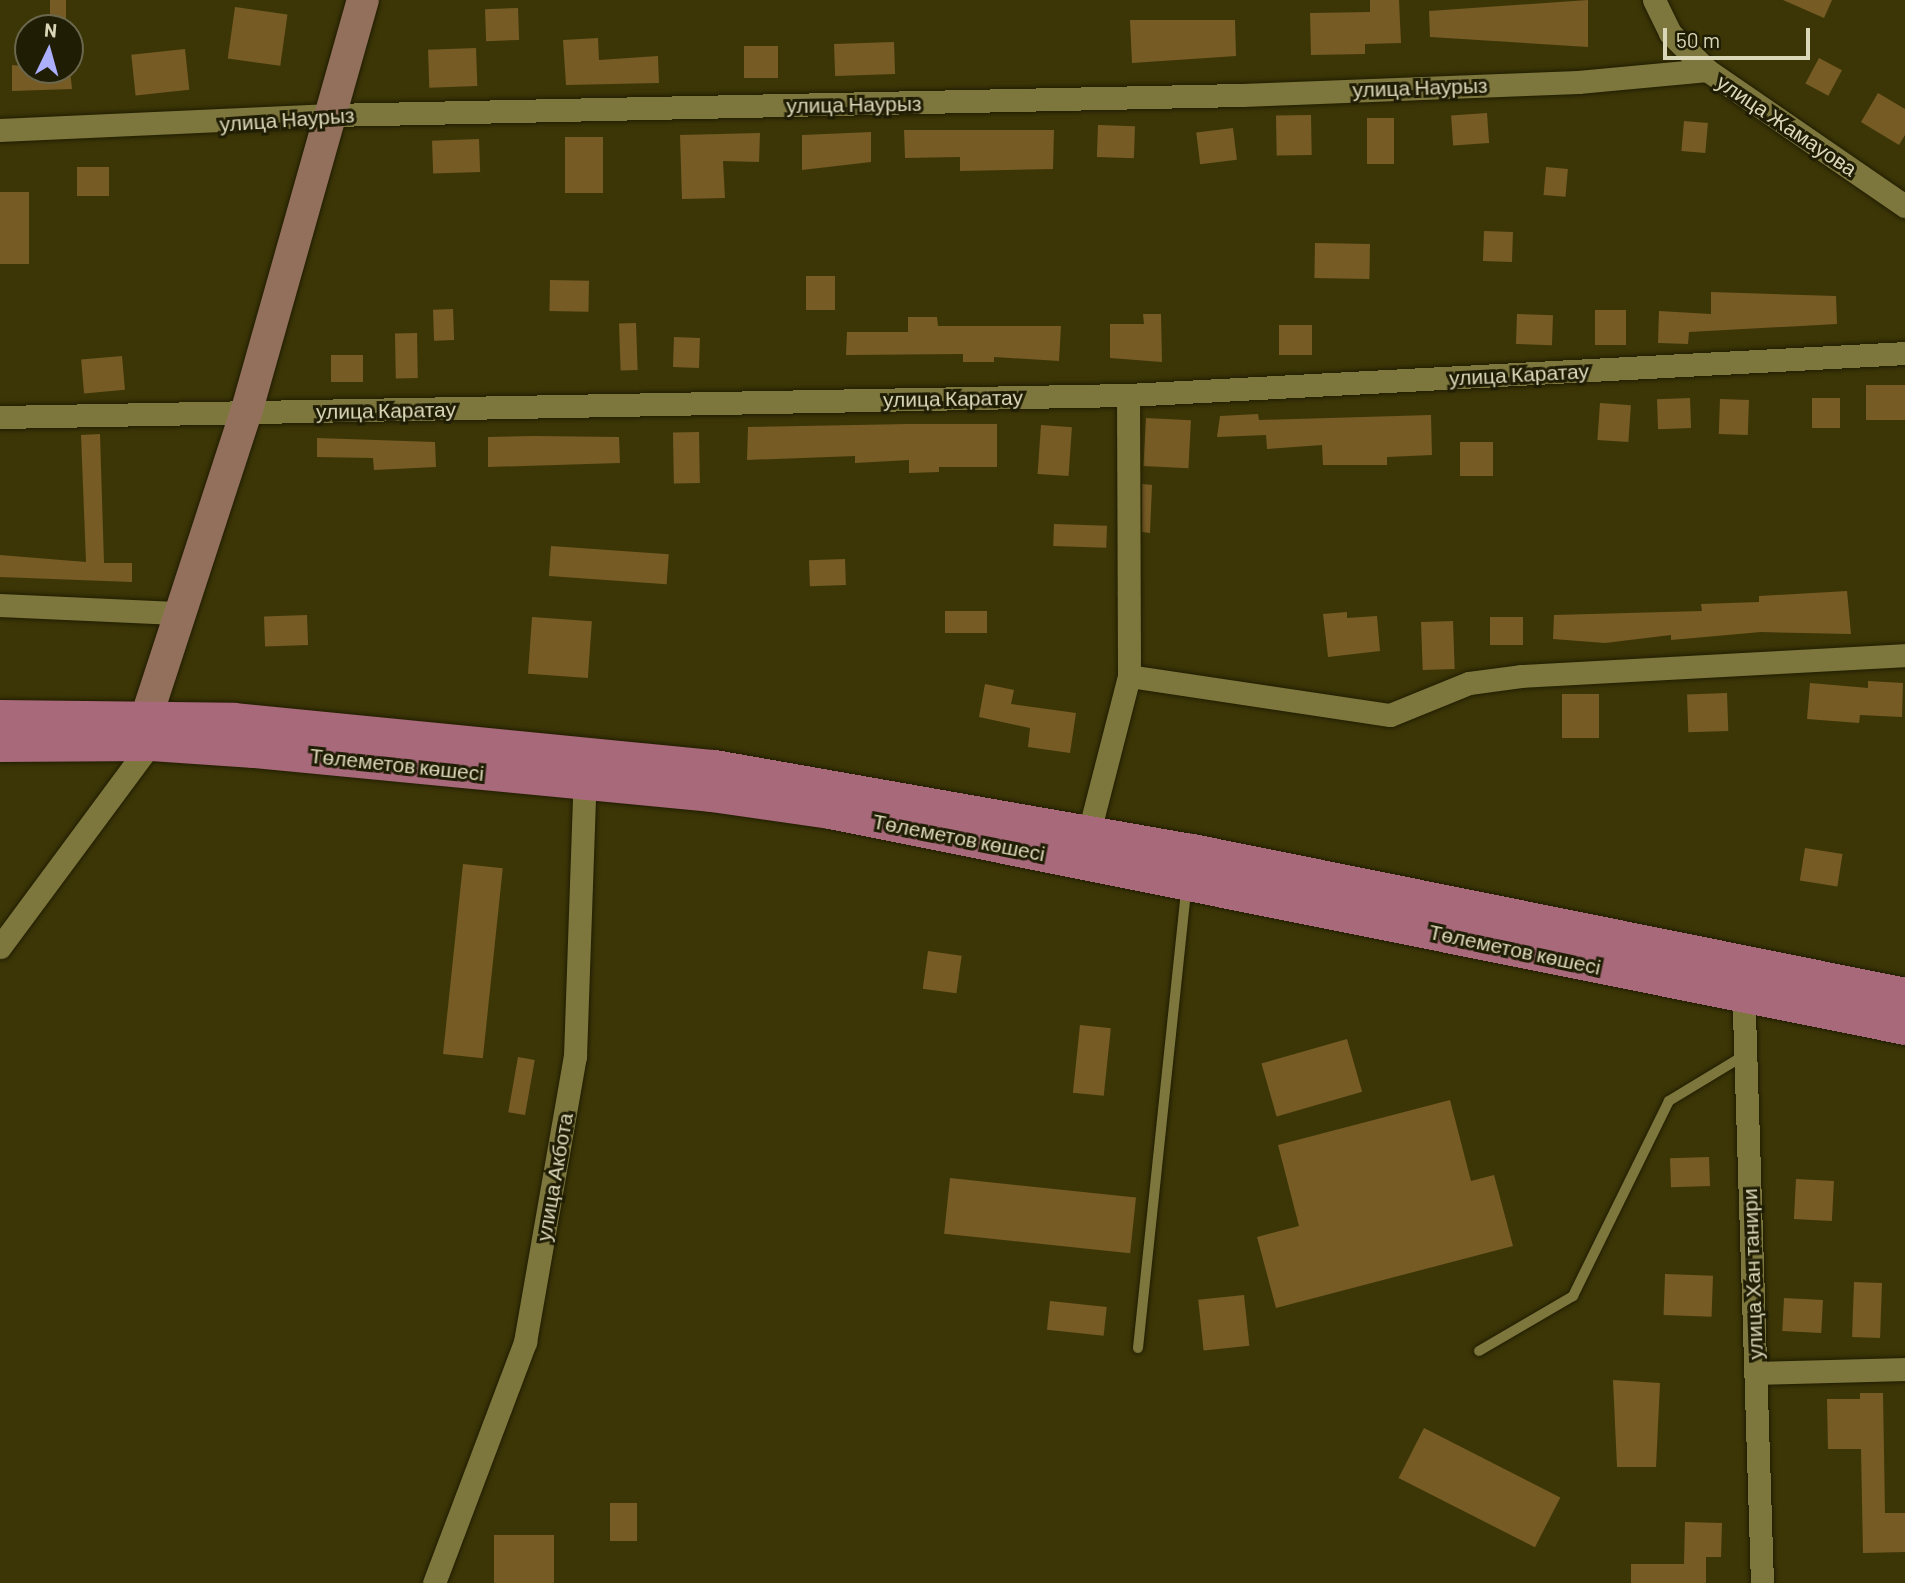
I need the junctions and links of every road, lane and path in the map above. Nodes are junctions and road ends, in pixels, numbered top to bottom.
1 (363, 0) edge
2 (1654, 0) edge
3 (1707, 71) junction
4 (331, 115) junction
5 (0, 130) edge
6 (1905, 206) edge
7 (1905, 354) edge
8 (1128, 395) junction
9 (246, 413) junction
10 (0, 417) edge
11 (0, 605) edge
12 (176, 613) junction
13 (1905, 655) edge
14 (1129, 676) junction
15 (0, 717) edge
16 (149, 729) junction
17 (0, 744) edge
18 (585, 767) junction
19 (1089, 832) junction
20 (1187, 881) junction
21 (0, 947) edge
22 (1743, 981) junction
23 (1905, 995) edge
24 (1905, 1027) edge
25 (1745, 1055) junction
26 (1138, 1348) dead end
27 (1479, 1351) dead end
28 (1905, 1369) edge
29 (1755, 1373) junction
30 (434, 1583) edge
31 (1762, 1583) edge

1 - 4 street
2 - 3 street, улица Жамауова
3 - 4 street, улица Наурыз
3 - 6 street, улица Жамауова
4 - 5 street, улица Наурыз
4 - 9 street
7 - 8 street, улица Каратау
8 - 9 street, улица Каратау
8 - 14 street
9 - 10 street, улица Каратау
9 - 12 street
11 - 12 street
12 - 16 street
13 - 14 street
14 - 19 street
15 - 16 main road, Төлеметов көшесі
16 - 17 main road, Төлеметов көшесі
16 - 18 main road, Төлеметов көшесі
16 - 21 street
18 - 19 main road, Төлеметов көшесі
18 - 20 main road, Төлеметов көшесі
18 - 30 street, улица Акбота
19 - 22 main road, Төлеметов көшесі
20 - 22 main road, Төлеметов көшесі
20 - 26 lane
22 - 23 main road, Төлеметов көшесі
22 - 24 main road, Төлеметов көшесі
22 - 25 street, улица Хан танири
25 - 27 lane
25 - 29 street, улица Хан танири
28 - 29 street
29 - 31 street, улица Хан танири

